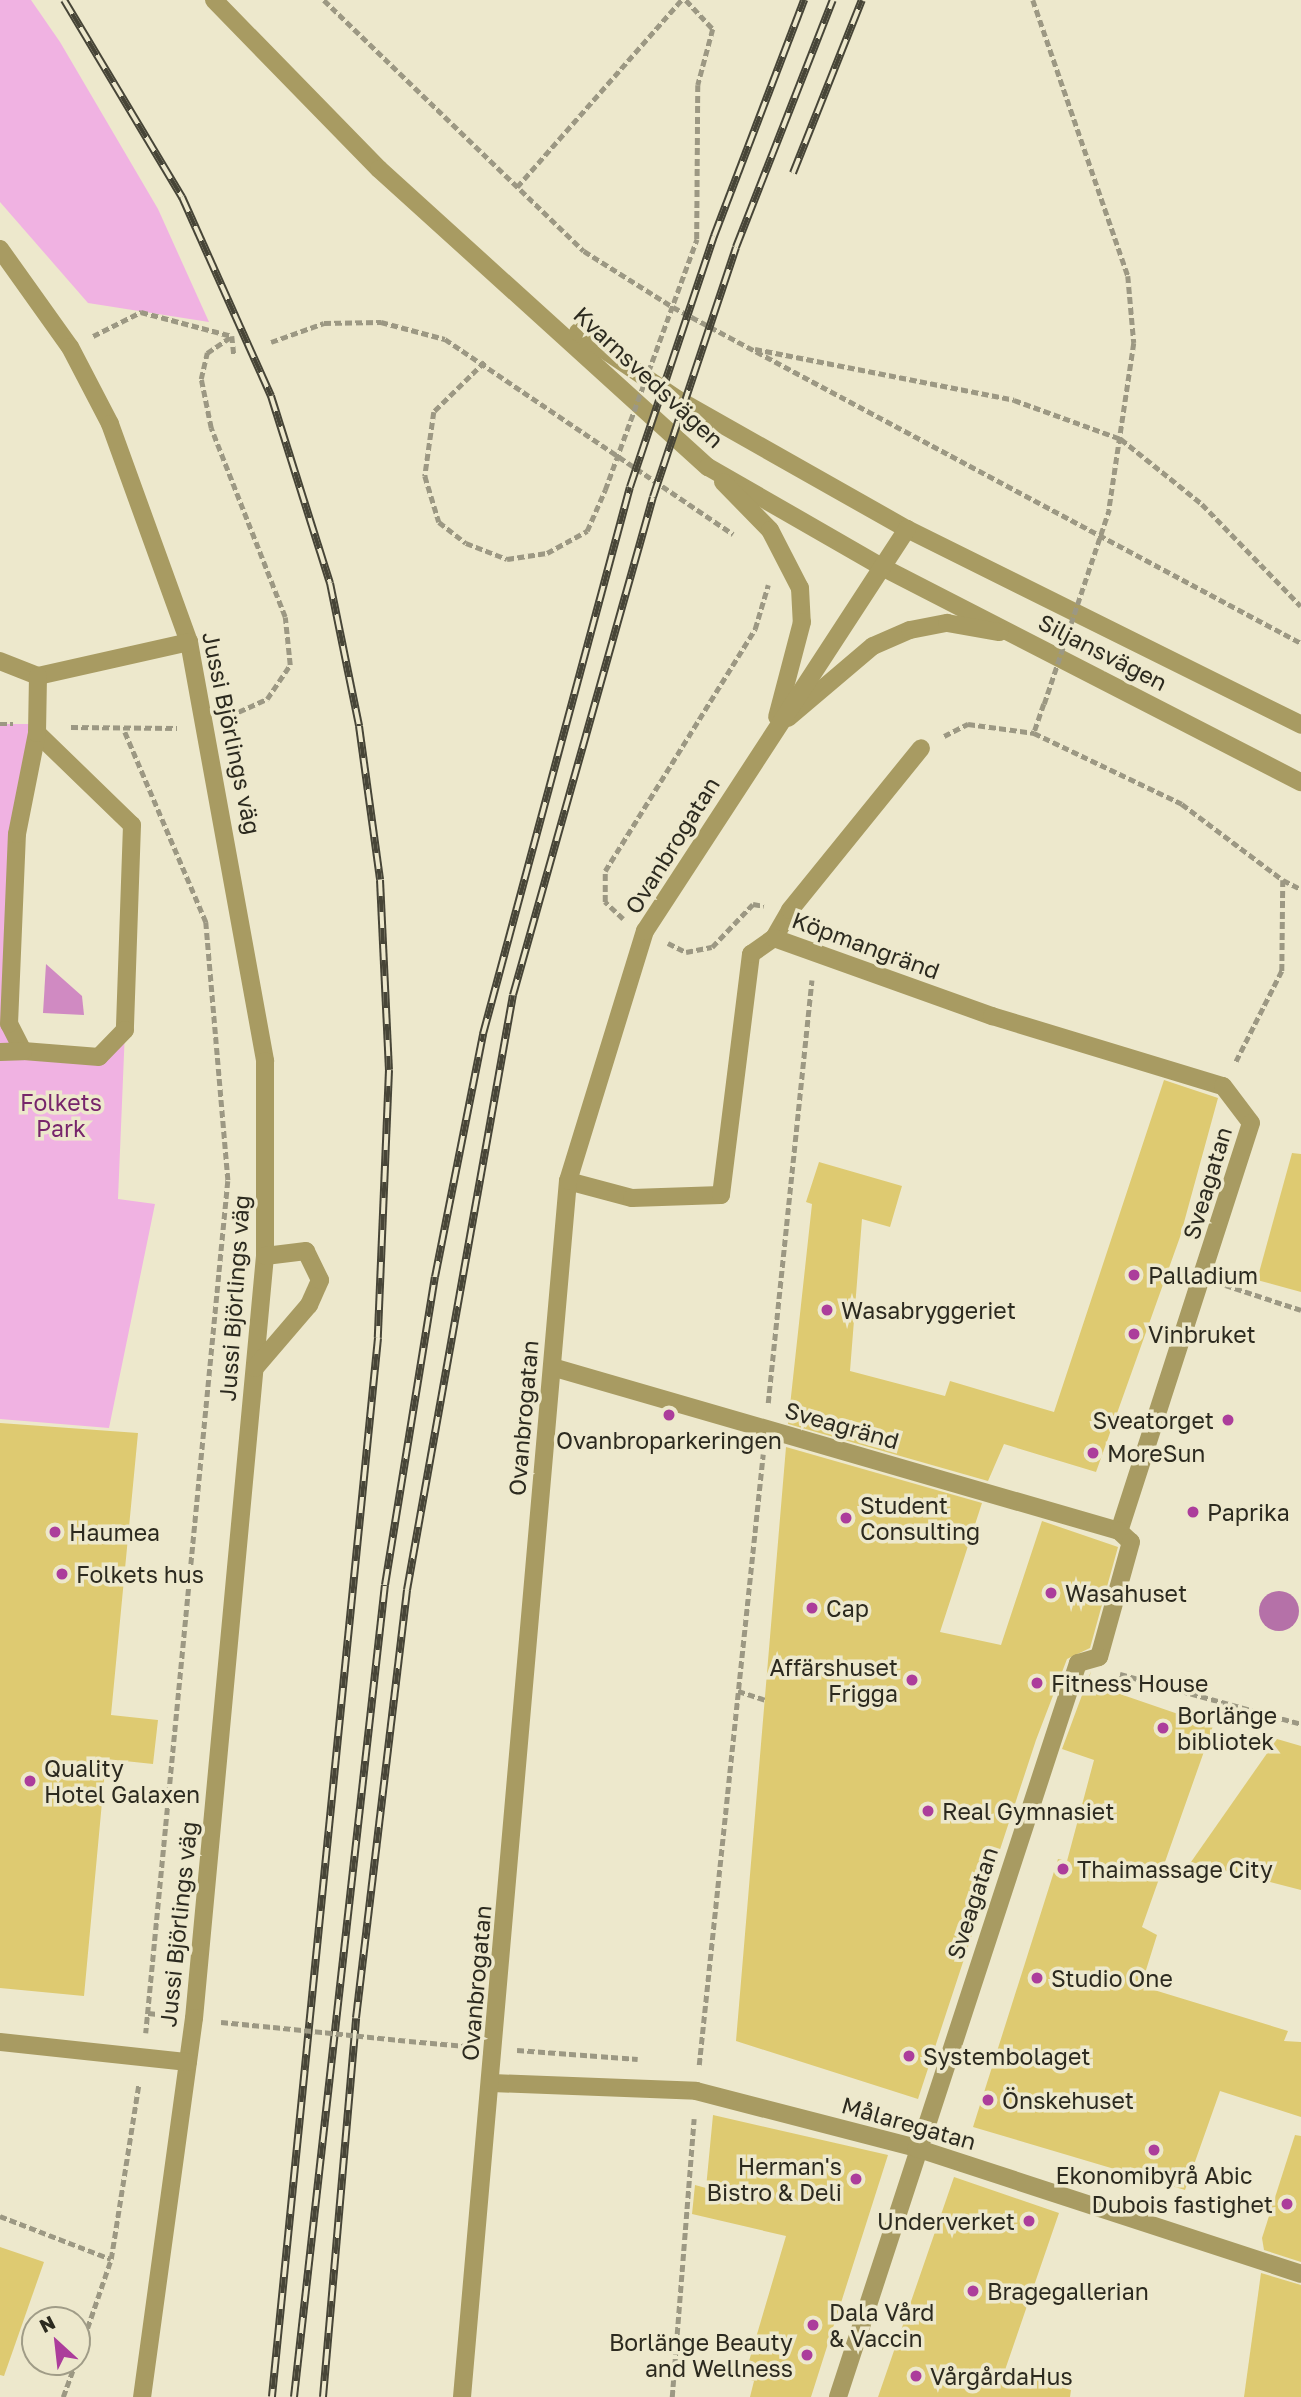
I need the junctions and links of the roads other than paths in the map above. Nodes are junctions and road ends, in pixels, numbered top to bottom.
1 (214, 0) edge
2 (0, 249) edge
3 (532, 301) junction
4 (708, 467) junction
5 (907, 529) junction
6 (882, 567) junction
7 (1016, 635) junction
8 (189, 642) junction
9 (0, 661) edge
10 (38, 676) junction
11 (1301, 725) edge
12 (773, 731) junction
13 (37, 733) junction
14 (921, 748) road end
15 (1301, 782) edge
16 (774, 938) junction
17 (23, 1051) junction
18 (0, 1052) edge
19 (1251, 1123) joint
20 (568, 1181) junction
21 (265, 1256) junction
22 (552, 1367) junction
23 (255, 1368) junction
24 (1119, 1531) junction
25 (0, 2042) edge
26 (188, 2062) junction
27 (492, 2083) junction
28 (916, 2148) junction
29 (1301, 2274) edge
30 (142, 2397) edge
31 (462, 2397) edge
32 (838, 2397) edge

1 - 3 street, Kvarnsvedsvägen
2 - 8 street, Jussi Björlings väg
3 - 4 street, Kvarnsvedsvägen
3 - 5 street, Kvarnsvedsvägen
4 - 6 street, Kvarnsvedsvägen
4 - 12 street
5 - 6 street, Ovanbrogatan
5 - 11 street, Siljansvägen
6 - 7 street, Siljansvägen
6 - 12 street, Ovanbrogatan
7 - 12 street
7 - 15 street, Siljansvägen
8 - 10 street
8 - 21 street, Jussi Björlings väg
9 - 10 street
10 - 13 street
12 - 20 street, Ovanbrogatan
13 - 17 street
13 - 17 street
14 - 16 street
16 - 19 street, Köpmangränd
16 - 20 street, Köpmangränd
17 - 18 street
19 - 24 street, Sveagatan
20 - 22 street, Ovanbrogatan
21 - 23 street, Jussi Björlings väg
21 - 23 street
22 - 24 street, Sveagränd
22 - 27 street, Ovanbrogatan
23 - 26 street, Jussi Björlings väg
24 - 28 street, Sveagatan
25 - 26 street
26 - 30 street, Jussi Björlings väg
27 - 28 street, Målaregatan
27 - 31 street, Ovanbrogatan
28 - 29 street, Målaregatan
28 - 32 street, Sveagatan

